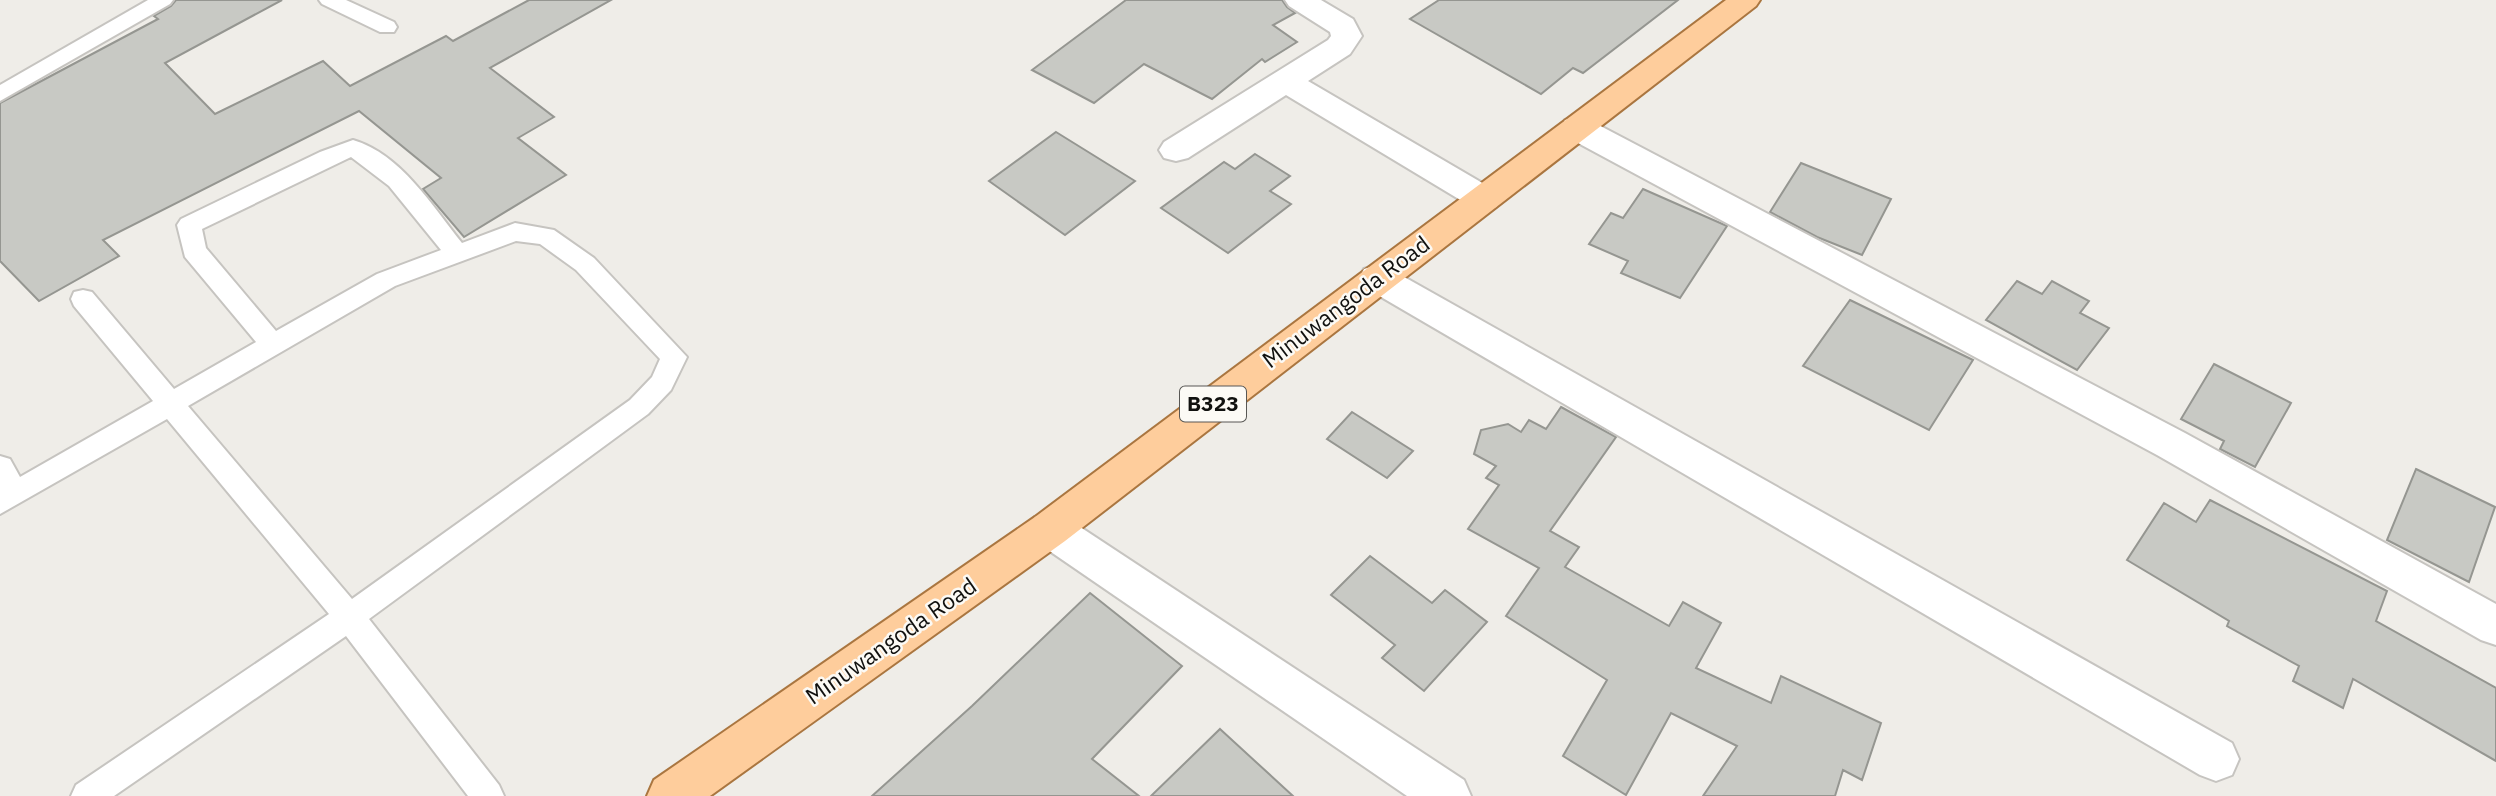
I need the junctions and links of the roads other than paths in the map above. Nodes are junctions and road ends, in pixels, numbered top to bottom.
1 (163, 0) edge
2 (329, 0) edge
3 (1300, 0) edge
4 (1745, 0) edge
5 (387, 27) dead end
6 (1287, 82) junction
7 (0, 94) edge
8 (1577, 128) junction
9 (1176, 150) dead end
10 (1484, 199) junction
11 (458, 255) junction
12 (1377, 278) junction
13 (83, 299) dead end
14 (274, 346) junction
15 (169, 403) junction
16 (0, 467) edge
17 (7, 497) edge
18 (1050, 529) junction
19 (349, 617) junction
20 (2496, 626) edge
21 (2216, 759) dead end
22 (87, 796) edge
23 (488, 796) edge
24 (671, 796) edge
25 (1447, 796) edge

1 - 7 lane
2 - 5 lane
3 - 6 street
4 - 8 main road, Minuwangoda Road / B323
6 - 9 street
6 - 10 street
8 - 10 main road, Minuwangoda Road / B323
8 - 20 street
10 - 12 main road, Minuwangoda Road / B323
11 - 14 lane
11 - 14 lane
11 - 19 lane
12 - 18 main road, Minuwangoda Road / B323
12 - 21 street
13 - 15 lane
14 - 15 lane
15 - 17 lane
15 - 19 lane
16 - 17 lane
18 - 24 main road, Minuwangoda Road / B323
18 - 25 street
19 - 22 lane
19 - 23 lane

